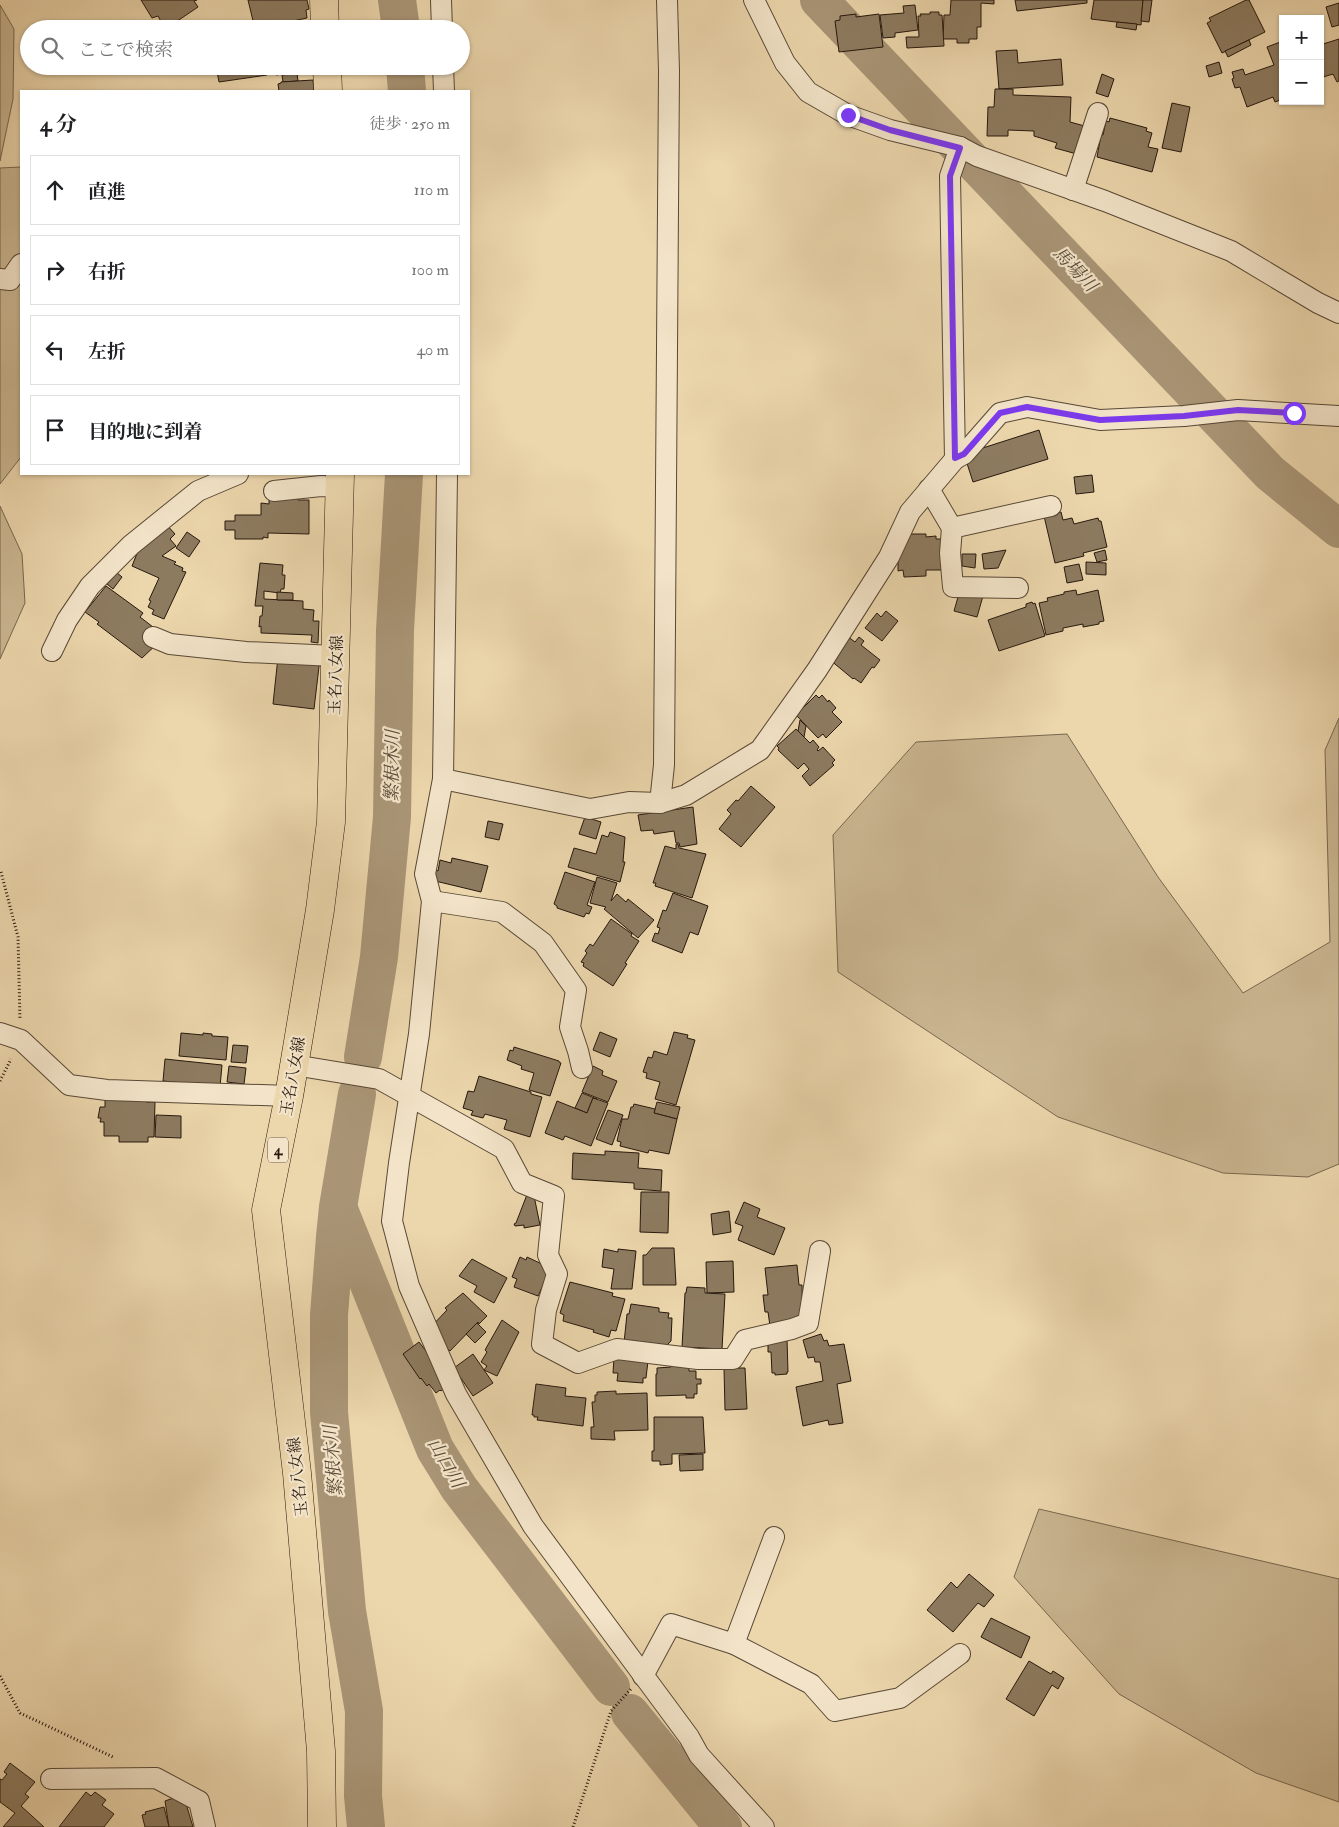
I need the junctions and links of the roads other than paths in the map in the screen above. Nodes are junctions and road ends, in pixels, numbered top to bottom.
1 (324, 0) edge
2 (440, 0) edge
3 (667, 0) edge
4 (754, 0) edge
5 (325, 20) edge
6 (441, 20) edge
7 (327, 75) edge
8 (443, 75) edge
9 (328, 90) edge
10 (444, 90) edge
11 (1098, 113) dead end
12 (960, 148) junction
13 (1073, 190) junction
14 (20, 265) edge
15 (0, 279) edge
16 (1339, 313) edge
17 (1339, 416) edge
18 (955, 458) junction
19 (236, 475) edge
20 (447, 475) edge
21 (340, 480) edge
22 (929, 489) junction
23 (274, 491) dead end
24 (1051, 506) dead end
25 (952, 528) junction
26 (1018, 588) dead end
27 (153, 637) dead end
28 (52, 651) dead end
29 (335, 656) junction
30 (444, 778) junction
31 (660, 803) junction
32 (432, 901) junction
33 (0, 1033) edge
34 (294, 1065) junction
35 (582, 1068) dead end
36 (289, 1096) junction
37 (410, 1096) junction
38 (820, 1252) dead end
39 (774, 1537) dead end
40 (734, 1644) junction
41 (960, 1654) dead end
42 (643, 1676) junction
43 (51, 1779) dead end
44 (205, 1827) edge
45 (322, 1827) edge
46 (764, 1827) edge

1 - 5 main road
2 - 6 street
3 - 31 street
4 - 12 street
7 - 9 main road
8 - 10 street
11 - 13 street
12 - 13 street
12 - 18 street
13 - 16 street
14 - 15 street
17 - 18 street
18 - 22 street
19 - 28 street
20 - 30 street
21 - 23 street
21 - 29 main road, 玉名八女線 / 4
22 - 25 street
22 - 31 street
24 - 25 street
25 - 26 street
27 - 29 street
29 - 34 main road, 玉名八女線 / 4
30 - 31 street
30 - 32 street
32 - 35 street
32 - 37 street
33 - 36 street
34 - 36 main road, 玉名八女線 / 4
34 - 37 street
36 - 45 main road, 玉名八女線 / 4
37 - 38 street
37 - 42 street
39 - 40 street
40 - 41 street
40 - 42 street
42 - 46 street
43 - 44 street

